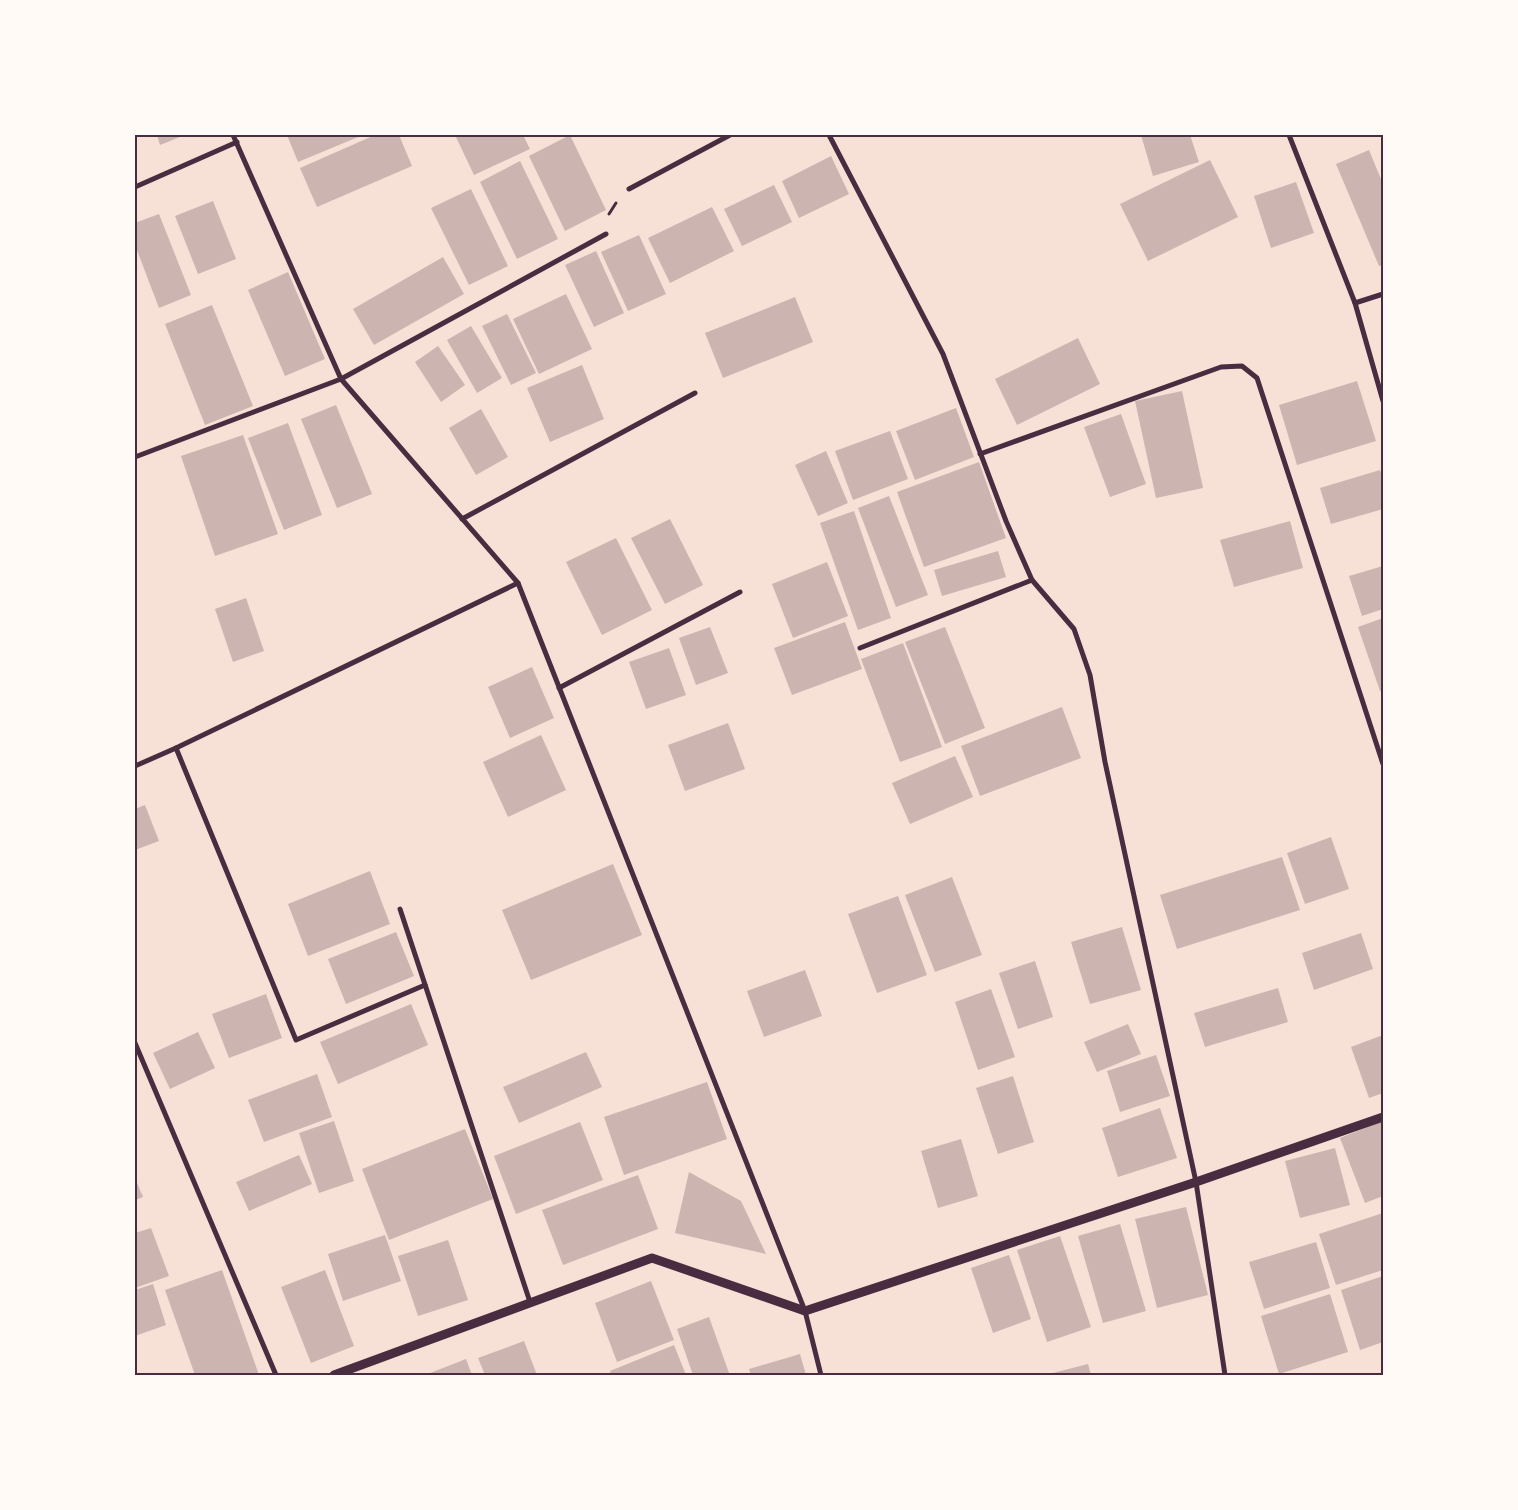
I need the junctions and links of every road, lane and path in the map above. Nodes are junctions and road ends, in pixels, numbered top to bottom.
1 (233, 135) edge
2 (730, 135) edge
3 (829, 135) edge
4 (1290, 135) edge
5 (238, 142) junction
6 (135, 187) edge
7 (629, 189) joint
8 (606, 234) joint
9 (1383, 294) edge
10 (1355, 303) junction
11 (341, 379) junction
12 (695, 393) dead end
13 (1383, 401) edge
14 (980, 454) junction
15 (135, 457) edge
16 (462, 519) junction
17 (1032, 580) junction
18 (518, 583) junction
19 (740, 592) dead end
20 (860, 648) dead end
21 (559, 688) junction
22 (176, 748) junction
23 (1383, 764) edge
24 (135, 766) edge
25 (400, 909) dead end
26 (425, 985) junction
27 (135, 1044) edge
28 (1383, 1117) edge
29 (1196, 1182) junction
30 (530, 1302) junction
31 (804, 1311) junction
32 (276, 1375) edge
33 (334, 1375) edge
34 (821, 1375) edge
35 (1225, 1375) edge

1 - 5 street
2 - 7 street
3 - 14 street
4 - 10 street
5 - 6 street
5 - 11 street
7 - 8 path
8 - 11 street
9 - 10 street
10 - 13 street
11 - 15 street
11 - 16 street
12 - 16 street
14 - 17 street
14 - 23 street
16 - 18 street
17 - 20 street
17 - 29 street
18 - 21 street
18 - 22 street
19 - 21 street
21 - 31 street
22 - 24 street
22 - 26 street
25 - 26 street
26 - 30 street
27 - 32 street
28 - 29 street
29 - 31 street
29 - 35 street
30 - 31 street
30 - 33 street
31 - 34 street

